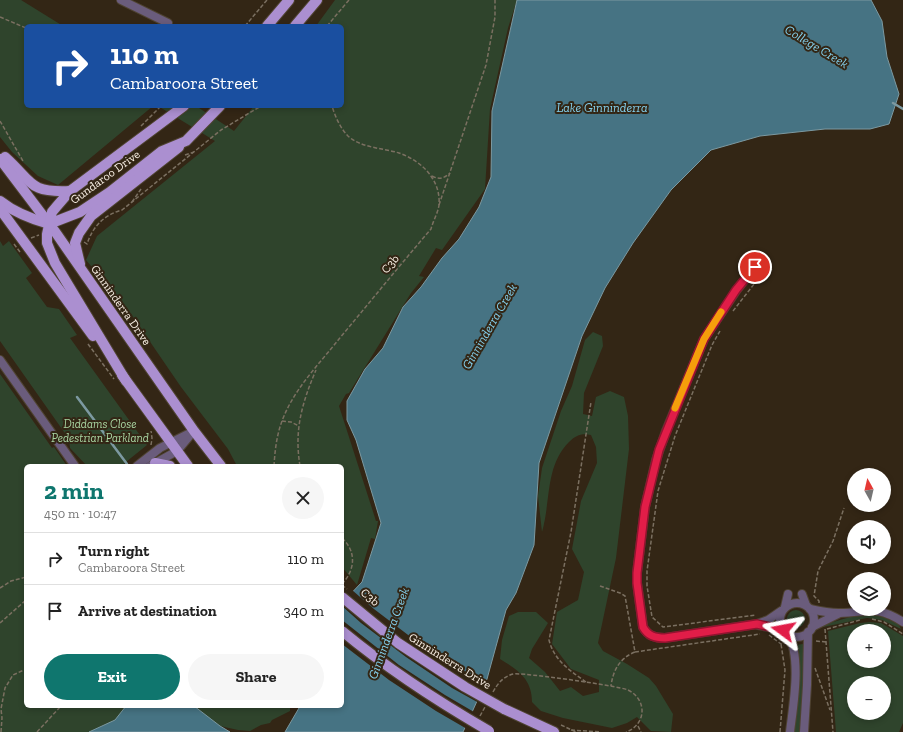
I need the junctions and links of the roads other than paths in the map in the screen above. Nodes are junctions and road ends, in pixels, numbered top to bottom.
1 (121, 0) edge
2 (289, 0) edge
3 (317, 0) edge
4 (168, 23) dead end
5 (269, 24) edge
6 (297, 24) edge
7 (181, 108) edge
8 (218, 108) edge
9 (186, 141) junction
10 (0, 153) edge
11 (0, 159) edge
12 (70, 191) junction
13 (0, 201) edge
14 (0, 209) edge
15 (49, 224) junction
16 (755, 267) dead end
17 (83, 272) junction
18 (0, 360) edge
19 (126, 381) junction
20 (194, 431) junction
21 (171, 442) junction
22 (177, 451) junction
23 (73, 464) edge
24 (140, 464) edge
25 (155, 464) edge
26 (187, 464) edge
27 (219, 464) edge
28 (345, 593) edge
29 (788, 594) dead end
30 (802, 594) dead end
31 (808, 607) junction
32 (783, 609) junction
33 (838, 613) junction
34 (903, 622) edge
35 (757, 624) junction
36 (810, 630) junction
37 (786, 632) junction
38 (344, 633) edge
39 (491, 731) edge
40 (554, 732) edge
41 (790, 732) edge
42 (804, 732) edge

1 - 4 street
2 - 5 main road
3 - 6 main road
7 - 12 main road, Gundaroo Drive
8 - 9 main road, Gundaroo Drive
9 - 15 main road, Gundaroo Drive
9 - 17 main road
10 - 12 main road
11 - 15 main road, Ginninderra Drive
12 - 15 main road, Gundaroo Drive
13 - 15 main road
14 - 19 main road
15 - 17 main road, Ginninderra Drive
15 - 19 main road
16 - 35 street
17 - 20 main road, Ginninderra Drive
18 - 23 street
19 - 21 main road
20 - 21 street
20 - 22 street
20 - 27 main road, Ginninderra Drive
21 - 22 main road
21 - 24 street
22 - 25 street
22 - 26 main road
28 - 40 main road, Ginninderra Drive, bridge
29 - 32 street
30 - 31 street
31 - 32 street
31 - 33 street
31 - 36 street
32 - 35 street
32 - 37 street
33 - 34 street
33 - 36 street
35 - 37 street
36 - 37 street
36 - 42 street
37 - 41 street
38 - 39 main road, bridge

